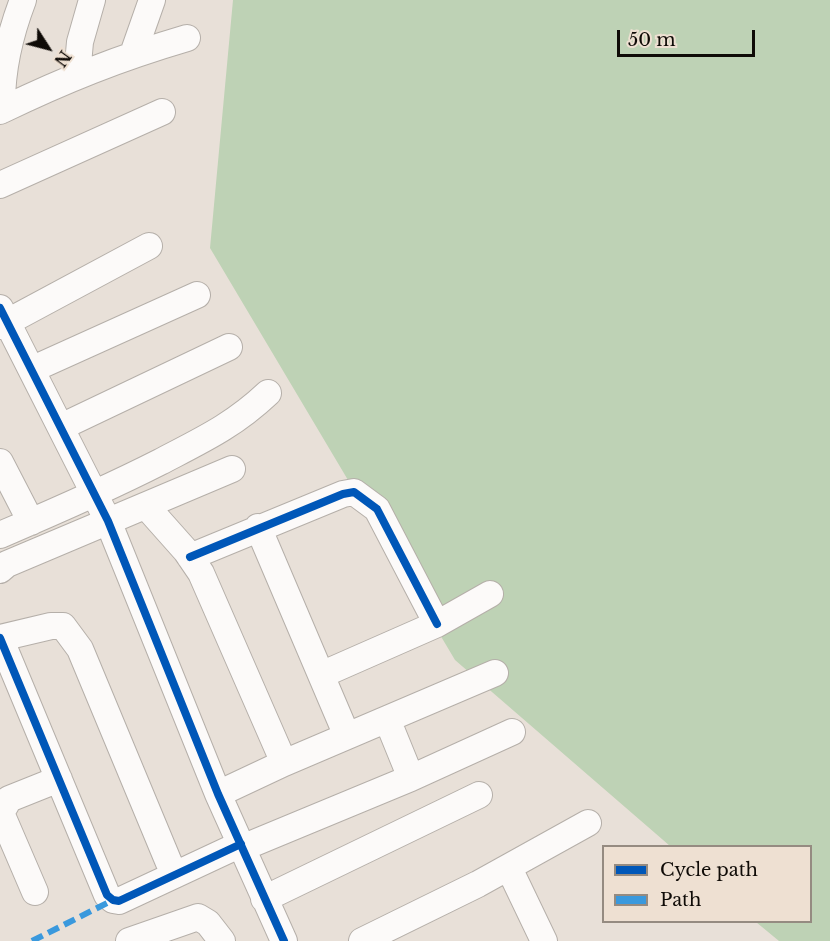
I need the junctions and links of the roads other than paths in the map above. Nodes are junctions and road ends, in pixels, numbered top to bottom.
1 (23, 0) edge
2 (92, 0) edge
3 (152, 0) edge
4 (187, 38) dead end
5 (133, 54) junction
6 (77, 75) junction
7 (1, 111) edge
8 (162, 112) dead end
9 (0, 185) edge
10 (149, 246) dead end
11 (197, 295) dead end
12 (2, 319) edge
13 (229, 347) dead end
14 (33, 369) junction
15 (268, 393) dead end
16 (61, 428) junction
17 (0, 462) edge
18 (232, 470) dead end
19 (95, 495) junction
20 (146, 506) junction
21 (108, 521) junction
22 (31, 522) junction
23 (258, 527) junction
24 (0, 535) edge
25 (190, 557) junction
26 (0, 570) edge
27 (490, 594) dead end
28 (436, 624) junction
29 (0, 638) edge
30 (495, 673) dead end
31 (321, 675) junction
32 (387, 719) junction
33 (512, 732) dead end
34 (347, 736) junction
35 (284, 763) junction
36 (411, 778) junction
37 (59, 779) junction
38 (218, 794) junction
39 (479, 795) dead end
40 (588, 824) dead end
41 (243, 850) junction
42 (508, 868) junction
43 (174, 875) junction
44 (261, 891) junction
45 (35, 892) dead end
46 (370, 940) edge
47 (129, 941) edge
48 (222, 941) edge
49 (284, 941) edge
50 (544, 941) edge

1 - 7 street
2 - 6 street
3 - 5 street
4 - 5 street
5 - 6 street
6 - 7 street
8 - 9 street
10 - 12 street
11 - 14 street
12 - 14 street
13 - 16 street
14 - 16 street
15 - 19 street
16 - 19 street
17 - 22 street
18 - 20 street
19 - 21 street
19 - 22 street
20 - 21 street
20 - 25 street
21 - 26 street
21 - 38 street
22 - 24 street
23 - 25 street
23 - 28 street
23 - 31 street
25 - 35 street
27 - 28 street
28 - 31 street
29 - 37 street
29 - 43 street
30 - 32 street
31 - 34 street
32 - 34 street
32 - 36 street
33 - 36 street
34 - 35 street
35 - 38 street
36 - 41 street
37 - 43 street
37 - 45 street
38 - 41 street
39 - 44 street
40 - 42 street
41 - 43 street
41 - 44 street
42 - 46 street
42 - 50 street
44 - 49 street
47 - 48 street

